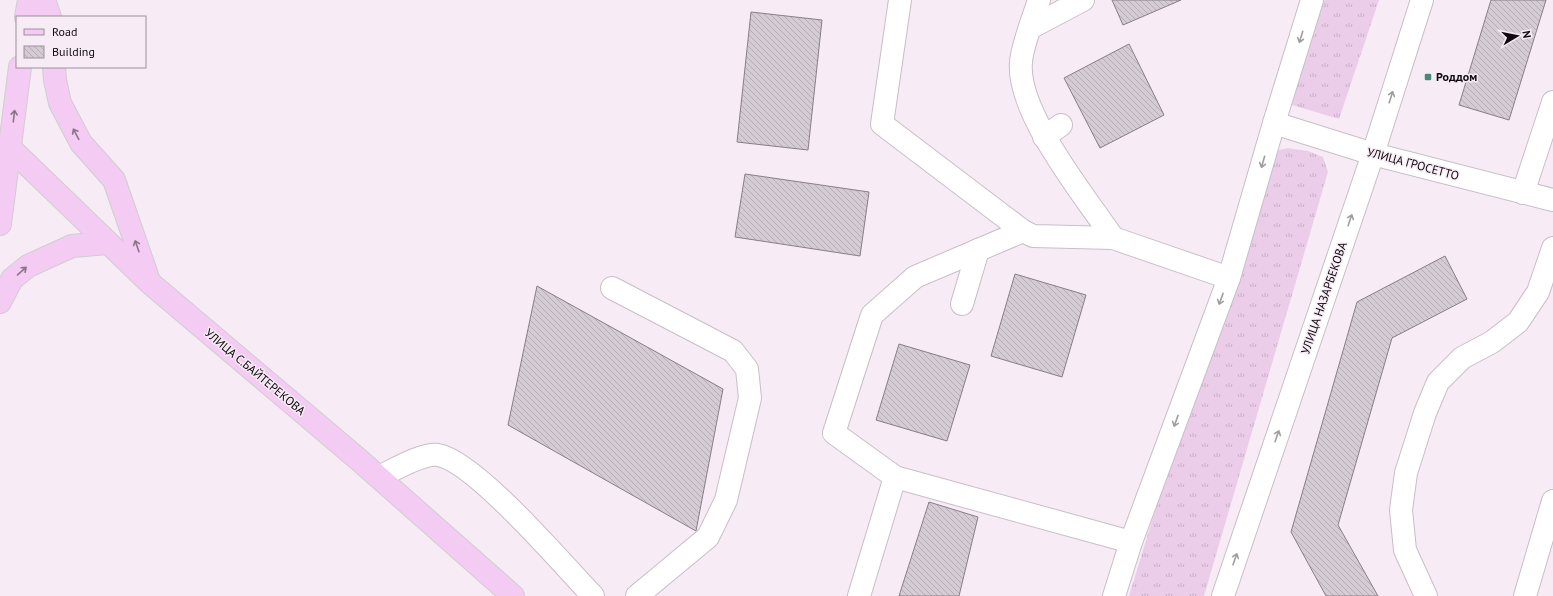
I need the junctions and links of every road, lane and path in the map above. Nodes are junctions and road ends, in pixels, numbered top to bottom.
1 (28, 0) edge
2 (44, 0) edge
3 (900, 0) edge
4 (1039, 0) edge
5 (1083, 0) edge
6 (1312, 0) edge
7 (1422, 0) edge
8 (26, 16) edge
9 (50, 16) edge
10 (1030, 28) junction
11 (20, 68) edge
12 (54, 68) edge
13 (1553, 102) edge
14 (1274, 123) junction
15 (5, 147) edge
16 (1373, 154) junction
17 (1523, 193) junction
18 (1553, 200) edge
19 (0, 224) edge
20 (1023, 231) junction
21 (1113, 238) junction
22 (108, 243) junction
23 (1553, 248) edge
24 (978, 250) junction
25 (1229, 278) junction
26 (150, 283) junction
27 (612, 288) dead end
28 (0, 302) edge
29 (962, 304) dead end
30 (379, 477) junction
31 (895, 477) junction
32 (1553, 501) edge
33 (1131, 542) junction
34 (513, 596) edge
35 (593, 596) edge
36 (637, 596) edge
37 (859, 596) edge
38 (1114, 596) edge
39 (1222, 596) edge
40 (1426, 596) edge
41 (1525, 596) edge

1 - 8 main road
2 - 9 main road
3 - 20 street
4 - 10 street
5 - 10 street
6 -> 14 street
16 -> 7 street, УЛИЦА НАЗАРБЕКОВА
10 - 21 street
15 -> 11 main road
26 -> 12 main road
13 - 17 street
14 - 16 street, УЛИЦА ГРОСЕТТО
14 -> 25 street
15 - 19 main road
15 - 22 main road, УЛИЦА С.БАЙТЕРЕКОВА
16 - 17 street, УЛИЦА ГРОСЕТТО
39 -> 16 street, УЛИЦА НАЗАРБЕКОВА
17 - 18 street, УЛИЦА ГРОСЕТТО
20 - 21 street
20 - 24 street
21 - 25 street
22 - 26 main road, УЛИЦА С.БАЙТЕРЕКОВА
28 -> 22 main road
23 - 40 street
24 - 29 street
24 - 31 street
25 -> 33 street
26 - 30 main road, УЛИЦА С.БАЙТЕРЕКОВА
27 - 36 street
30 - 34 main road, УЛИЦА С.БАЙТЕРЕКОВА
30 - 35 street
31 - 33 street
31 - 37 street
32 - 41 street
33 - 38 street

